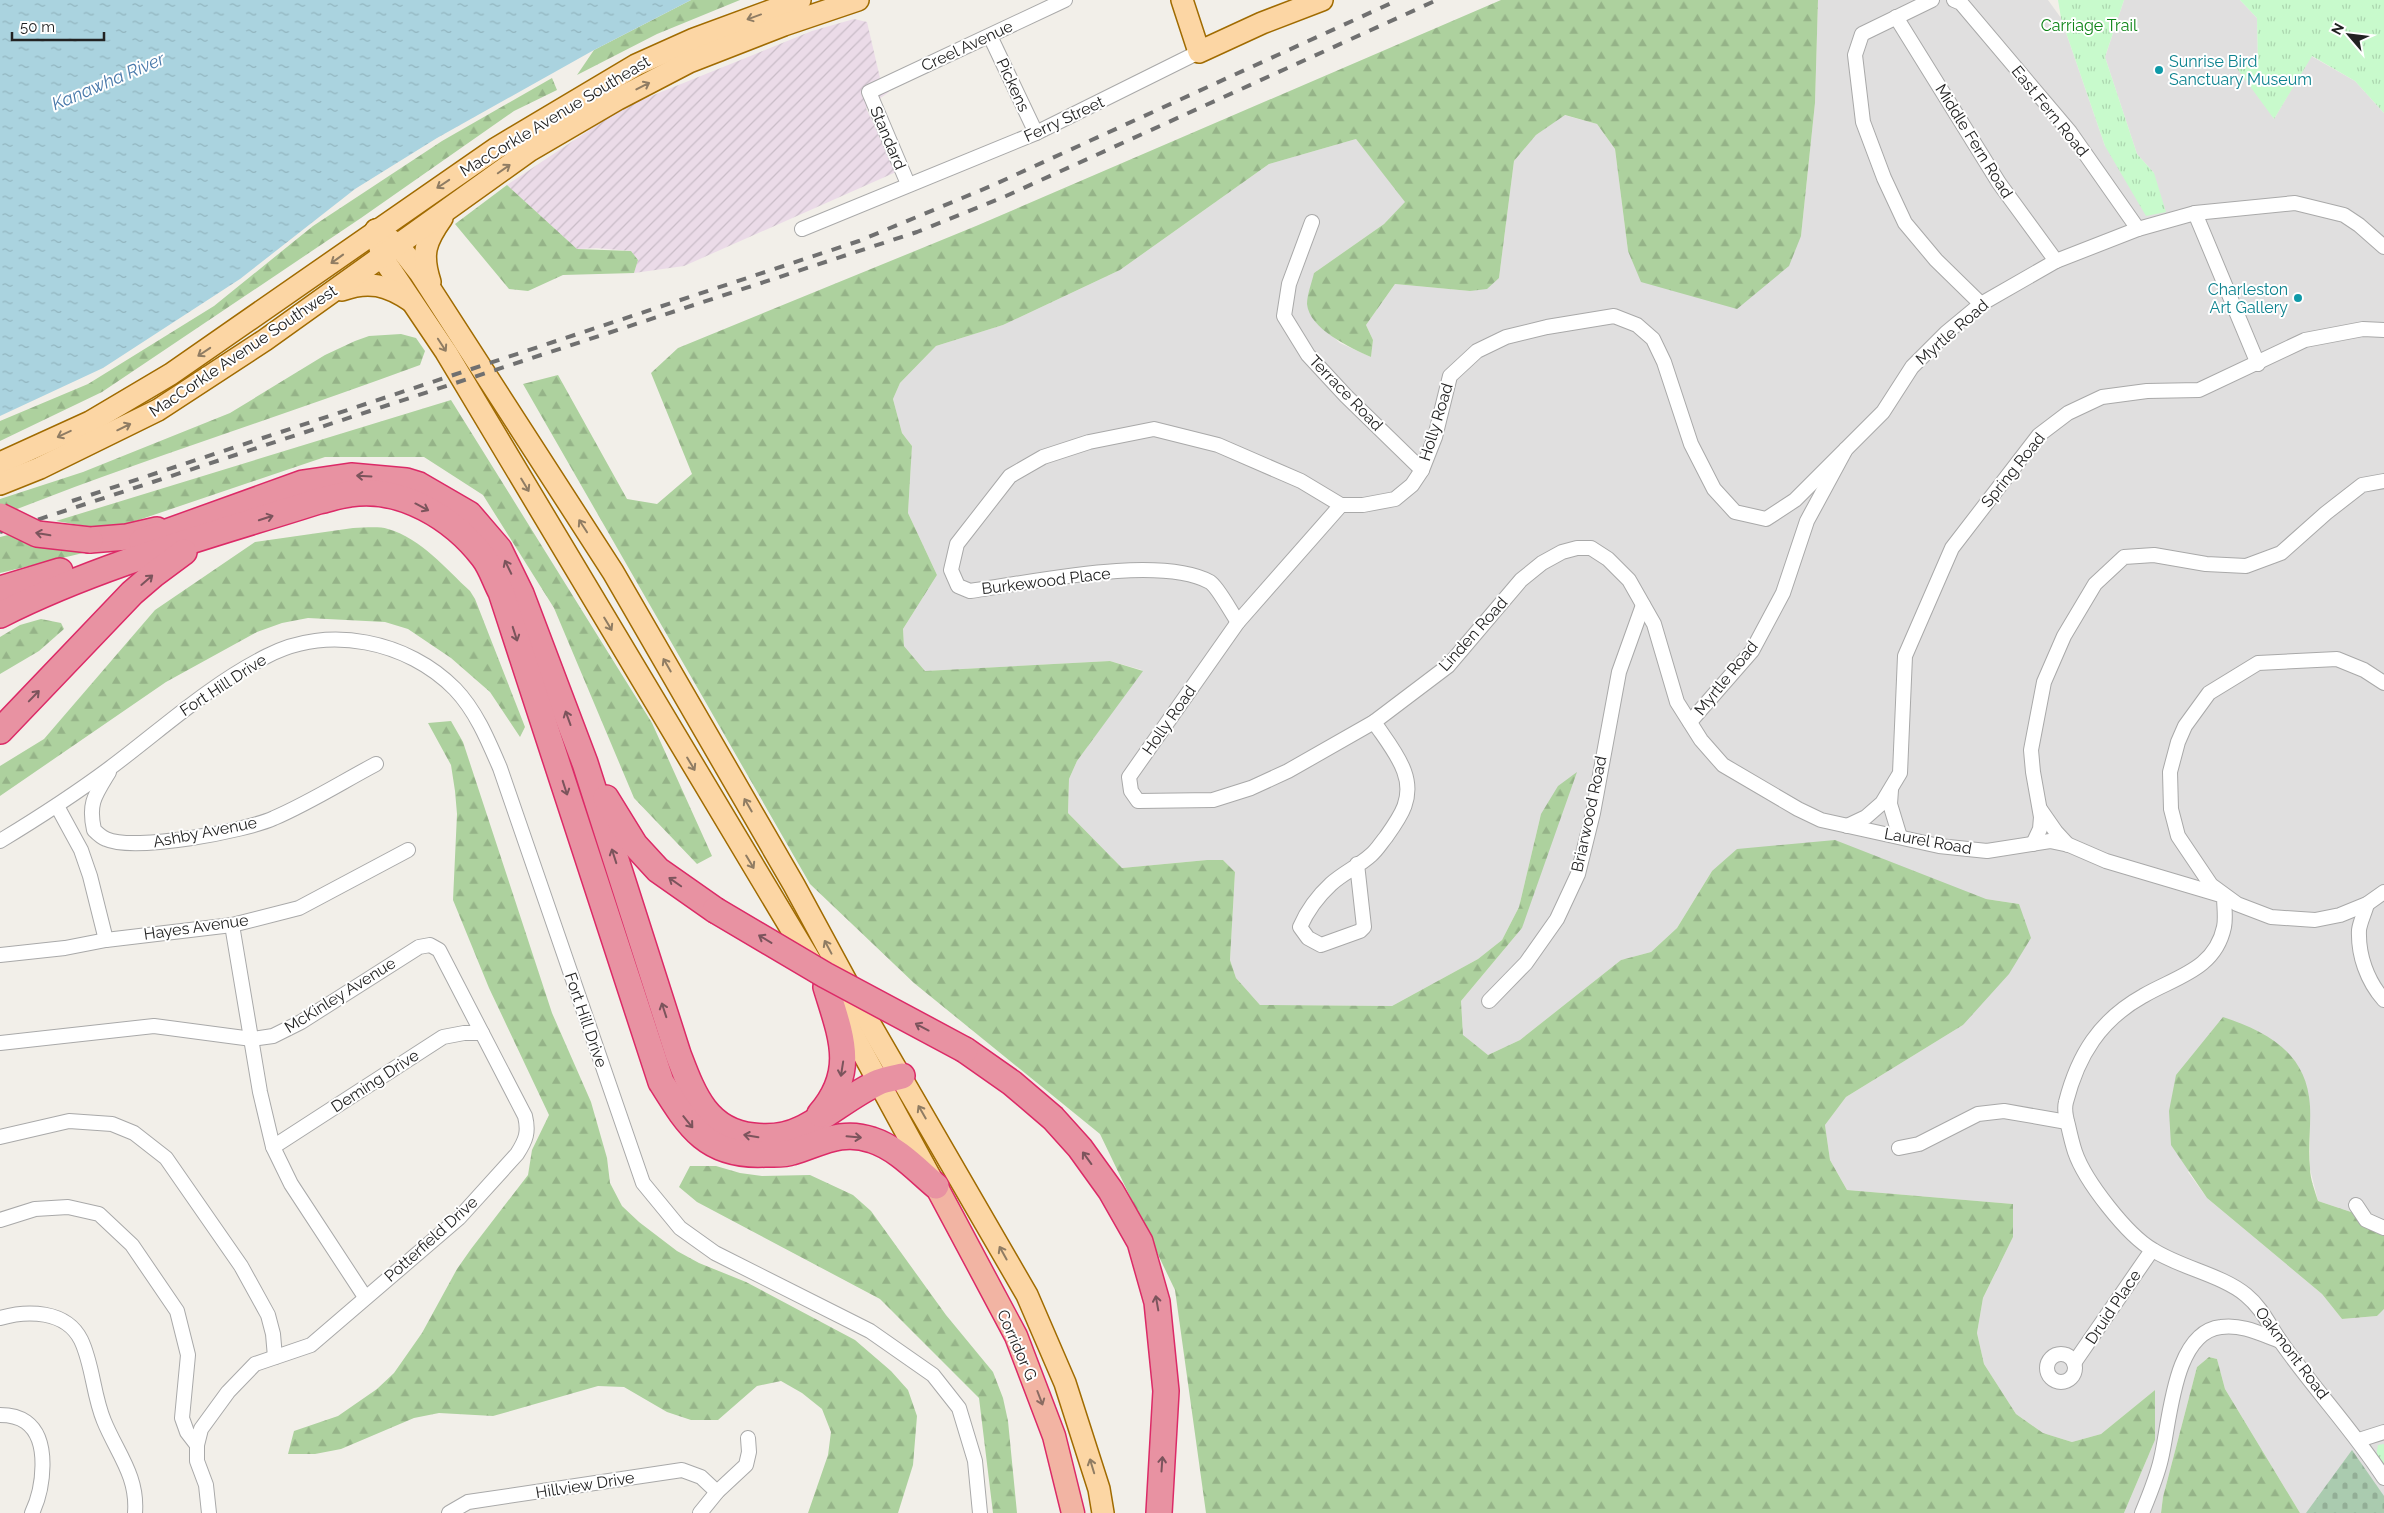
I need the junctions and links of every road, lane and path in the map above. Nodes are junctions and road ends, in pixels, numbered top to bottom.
1 (800, 0) edge
2 (858, 0) edge
3 (1065, 0) edge
4 (1182, 0) edge
5 (1322, 0) edge
6 (1932, 0) edge
7 (1954, 0) edge
8 (1896, 17) junction
9 (990, 36) junction
10 (1199, 52) junction
11 (869, 92) joint
12 (1036, 133) junction
13 (908, 184) junction
14 (450, 207) junction
15 (2194, 213) junction
16 (1312, 222) dead end
17 (802, 229) dead end
18 (2138, 229) junction
19 (376, 230) junction
20 (2384, 247) edge
21 (390, 250) junction
22 (2056, 261) junction
23 (433, 292) junction
24 (330, 295) junction
25 (415, 304) junction
26 (1981, 304) junction
27 (2384, 330) edge
28 (2258, 364) junction
29 (1846, 449) junction
30 (0, 463) edge
31 (1422, 470) junction
32 (2384, 480) edge
33 (0, 484) edge
34 (1341, 506) junction
35 (0, 516) edge
36 (213, 525) junction
37 (0, 589) edge
38 (1643, 605) junction
39 (0, 616) edge
40 (1238, 622) junction
41 (2384, 683) edge
42 (1374, 722) junction
43 (1690, 722) junction
44 (0, 731) edge
45 (376, 764) dead end
46 (585, 764) junction
47 (112, 767) junction
48 (1891, 790) junction
49 (1138, 801) joint
50 (57, 806) junction
51 (2039, 807) junction
52 (1847, 826) junction
53 (94, 830) junction
54 (1900, 837) junction
55 (0, 841) edge
56 (2033, 844) junction
57 (2069, 845) junction
58 (81, 850) junction
59 (408, 850) dead end
60 (1357, 864) junction
61 (2384, 892) edge
62 (2224, 896) junction
63 (2367, 904) junction
64 (232, 926) junction
65 (106, 940) junction
66 (439, 950) joint
67 (0, 955) edge
68 (826, 987) junction
69 (1489, 1000) dead end
70 (2384, 1000) edge
71 (482, 1033) junction
72 (252, 1039) junction
73 (0, 1043) edge
74 (889, 1083) junction
75 (813, 1122) junction
76 (2067, 1122) junction
77 (0, 1137) edge
78 (273, 1148) junction
79 (1899, 1148) dead end
80 (756, 1155) junction
81 (936, 1186) junction
82 (2356, 1204) dead end
83 (0, 1220) edge
84 (2384, 1228) edge
85 (2152, 1250) junction
86 (365, 1297) junction
87 (0, 1318) edge
88 (2280, 1341) junction
89 (274, 1356) junction
90 (2074, 1363) dead end
91 (0, 1415) edge
92 (2384, 1432) edge
93 (748, 1438) dead end
94 (2359, 1440) junction
95 (197, 1445) junction
96 (2384, 1478) edge
97 (716, 1492) junction
98 (32, 1513) edge
99 (135, 1513) edge
100 (209, 1513) edge
101 (449, 1513) edge
102 (700, 1513) edge
103 (980, 1513) edge
104 (1073, 1513) edge
105 (1103, 1513) edge
106 (1159, 1513) edge
107 (2142, 1513) edge

1 -> 19 main road, MacCorkle Avenue Southeast
14 -> 2 main road, MacCorkle Avenue Southeast
3 - 9 street, Creel Avenue
4 - 10 main road
5 - 10 main road, Ferry Street
6 - 8 street
7 - 18 street, East Fern Road
8 - 22 street, Middle Fern Road
8 - 26 street
9 - 11 street, Creel Avenue
9 - 12 street, Pickens
10 - 12 street, Ferry Street
11 - 13 street, Standard
12 - 13 street, Ferry Street
13 - 17 street, Ferry Street
14 - 21 main road, MacCorkle Avenue Southeast
14 - 23 main road
15 - 18 street, Myrtle Road
15 - 20 street, Myrtle Road
15 - 28 street
16 - 31 street, Terrace Road
18 - 22 street, Myrtle Road
19 - 21 main road
19 -> 30 main road, MacCorkle Avenue Southwest
21 - 23 main road
21 - 24 main road, MacCorkle Avenue Southwest
21 - 25 main road
22 - 26 street, Myrtle Road
74 -> 23 main road
24 - 25 main road
33 -> 24 main road, MacCorkle Avenue Southwest
25 -> 68 main road
26 - 29 street, Myrtle Road
27 - 28 street, Spring Road
28 - 48 street, Spring Road
29 - 31 street, Holly Road
29 - 43 street, Myrtle Road
31 - 34 street, Holly Road
32 - 51 street
34 - 40 street, Holly Road
34 - 40 street, Burkewood Place
36 -> 35 highway, bridge
36 - 37 highway
36 - 39 highway
44 -> 36 highway
46 -> 36 highway
36 -> 80 highway
38 - 42 street, Linden Road
38 - 43 street, Linden Road
38 - 69 street, Briarwood Road
40 - 49 street, Holly Road
41 - 62 street
42 - 49 street, Linden Road
42 - 60 street
43 - 52 street, Laurel Road
45 - 53 street, Ashby Avenue
75 -> 46 highway
106 -> 46 highway, bridge
47 - 50 street
47 - 53 street
47 - 103 street, Fort Hill Drive
48 - 52 street, Spring Road
48 - 54 street, Spring Road
50 - 55 street
50 - 58 street
51 - 56 street
51 - 57 street
52 - 54 street, Laurel Road
53 - 58 street
54 - 56 street, Laurel Road
56 - 57 street, Laurel Road
57 - 62 street, Laurel Road
58 - 65 street
59 - 64 street, Hayes Avenue
60 - 60 street
61 - 63 street
62 - 63 street
62 - 76 street, Oakmont Road
63 - 70 street
64 - 65 street, Hayes Avenue
64 - 72 street
65 - 67 street, Hayes Avenue
66 - 71 street, Potterfield Drive
66 - 72 street, McKinley Avenue
68 - 74 main road
68 -> 75 highway
71 - 78 street, Deming Drive
71 - 86 street, Potterfield Drive
72 - 73 street, McKinley Avenue
72 - 78 street
74 - 75 highway
74 - 80 highway
74 - 81 main road
105 -> 74 main road
76 - 79 street
76 - 85 street, Oakmont Road
77 - 89 street
78 - 86 street
80 -> 81 highway
81 -> 104 highway, Corridor G
82 - 84 street
83 - 95 street
85 - 88 street, Oakmont Road
85 - 90 street, Druid Place
86 - 89 street, Potterfield Drive
87 - 99 street
88 - 94 street, Oakmont Road
88 - 107 street
89 - 95 street, Potterfield Drive
91 - 98 street
92 - 94 street
93 - 97 street
94 - 96 street, Oakmont Road
95 - 100 street
97 - 101 street, Hillview Drive
97 - 102 street

